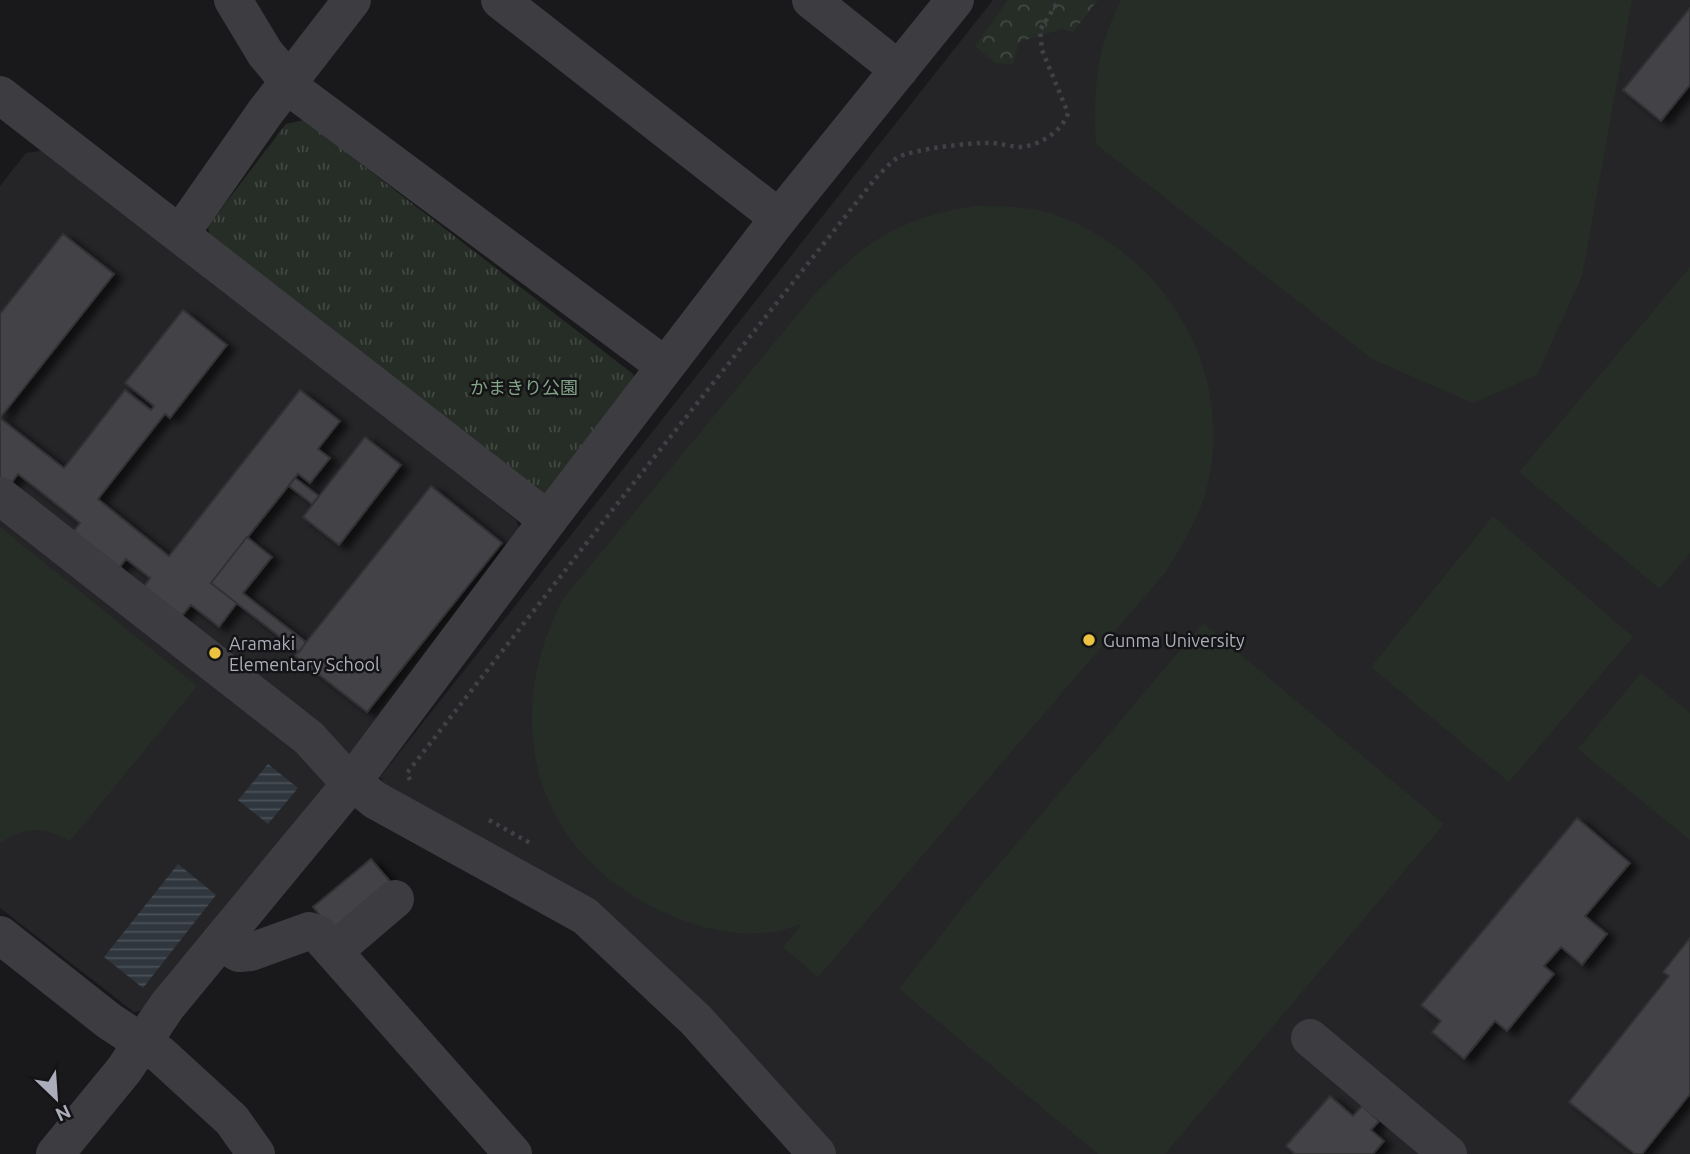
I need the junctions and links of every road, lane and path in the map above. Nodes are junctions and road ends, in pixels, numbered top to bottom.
1 (233, 0) edge
2 (352, 0) edge
3 (500, 0) edge
4 (811, 0) edge
5 (955, 0) edge
6 (1059, 0) edge
7 (899, 70) junction
8 (287, 82) junction
9 (0, 95) edge
10 (779, 218) junction
11 (180, 234) junction
12 (665, 366) junction
13 (0, 496) edge
14 (548, 520) junction
15 (352, 782) junction
16 (416, 785) dead end
17 (484, 818) dead end
18 (541, 851) dead end
19 (396, 899) dead end
20 (0, 935) edge
21 (220, 942) junction
22 (334, 951) junction
23 (1310, 1038) dead end
24 (141, 1042) junction
25 (55, 1154) edge
26 (256, 1154) edge
27 (513, 1154) edge
28 (817, 1154) edge
29 (1448, 1154) edge

1 - 8 street
2 - 8 street
3 - 10 street
4 - 7 street
5 - 7 street
6 - 16 path
7 - 10 street
8 - 11 street
8 - 12 street
9 - 11 street
10 - 12 street
11 - 14 street
12 - 14 street
13 - 15 street
14 - 15 street
15 - 21 street
15 - 28 street
17 - 18 path
19 - 22 street
20 - 24 street
21 - 22 street
21 - 24 street
22 - 27 street
23 - 29 street
24 - 25 street
24 - 26 street

